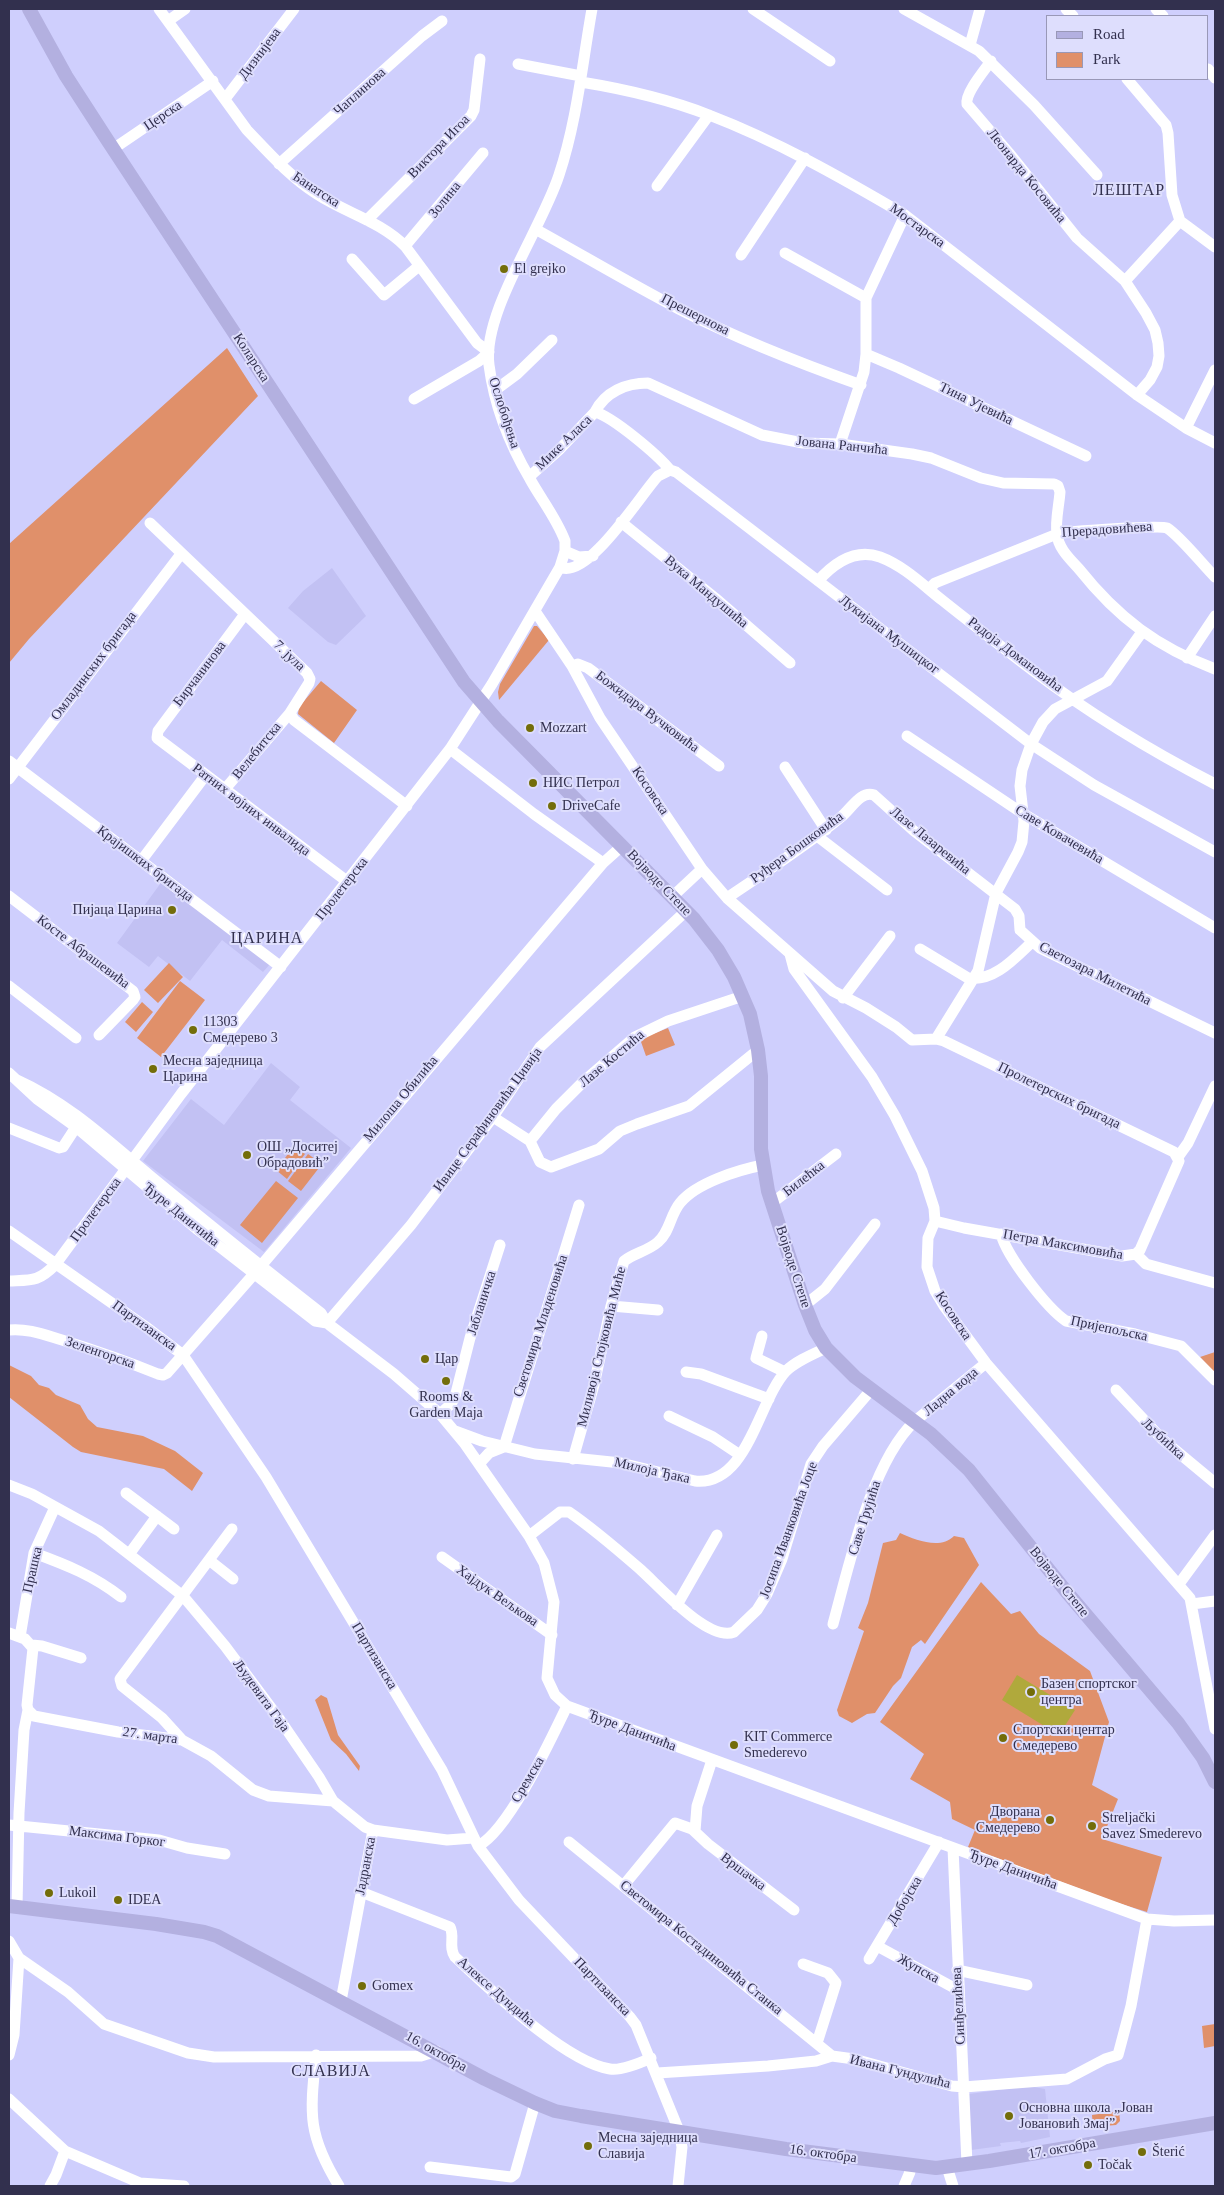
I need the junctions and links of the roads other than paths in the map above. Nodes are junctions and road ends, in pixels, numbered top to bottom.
1 (29, 9) edge
2 (159, 9) edge
3 (186, 9) edge
4 (294, 9) edge
5 (592, 9) edge
6 (753, 9) edge
7 (904, 9) edge
8 (980, 9) edge
9 (168, 21) junction
10 (442, 21) dead end
11 (970, 45) junction
12 (480, 59) dead end
13 (830, 60) dead end
14 (991, 61) junction
15 (518, 64) dead end
16 (581, 79) junction
17 (1128, 80) edge
18 (213, 81) junction
19 (225, 99) junction
20 (709, 115) junction
21 (113, 150) junction
22 (484, 153) dead end
23 (805, 158) junction
24 (279, 164) junction
25 (1097, 175) dead end
26 (657, 186) dead end
27 (905, 215) junction
28 (367, 220) junction
29 (1180, 222) junction
30 (536, 230) junction
31 (405, 246) junction
32 (1215, 247) edge
33 (785, 253) dead end
34 (741, 255) dead end
35 (352, 259) dead end
36 (419, 266) junction
37 (1124, 281) junction
38 (866, 298) junction
39 (552, 340) dead end
40 (489, 352) junction
41 (866, 354) junction
42 (1215, 370) edge
43 (861, 385) junction
44 (494, 391) junction
45 (1137, 395) junction
46 (414, 399) dead end
47 (595, 412) junction
48 (1186, 428) junction
49 (1215, 443) edge
50 (840, 444) junction
51 (1086, 456) dead end
52 (670, 470) junction
53 (529, 477) junction
54 (621, 522) junction
55 (150, 524) dead end
56 (1056, 534) junction
57 (565, 551) junction
58 (181, 554) junction
59 (593, 556) junction
60 (560, 567) junction
61 (1215, 577) edge
62 (818, 581) junction
63 (929, 589) junction
64 (534, 611) junction
65 (245, 614) junction
66 (1215, 616) edge
67 (1142, 632) junction
68 (1187, 658) junction
69 (790, 663) dead end
70 (572, 666) junction
71 (1215, 668) edge
72 (1073, 698) junction
73 (481, 702) junction
74 (290, 713) junction
75 (156, 735) joint
76 (907, 736) dead end
77 (1031, 744) junction
78 (450, 750) junction
79 (13, 765) edge
80 (719, 766) dead end
81 (785, 766) dead end
82 (205, 776) junction
83 (9, 779) edge
84 (1215, 784) edge
85 (225, 790) junction
86 (864, 794) joint
87 (407, 806) junction
88 (1022, 813) junction
89 (821, 833) junction
90 (622, 846) junction
91 (1215, 852) edge
92 (141, 861) junction
93 (603, 863) junction
94 (702, 869) junction
95 (348, 882) junction
96 (887, 890) dead end
97 (996, 893) junction
98 (9, 896) edge
99 (672, 897) junction
100 (726, 898) junction
101 (686, 912) junction
102 (1215, 928) edge
103 (890, 936) dead end
104 (1032, 942) junction
105 (920, 949) dead end
106 (789, 953) junction
107 (280, 967) junction
108 (974, 979) junction
109 (9, 986) edge
110 (743, 996) junction
111 (843, 998) junction
112 (1215, 1033) edge
113 (99, 1035) dead end
114 (76, 1038) dead end
115 (936, 1039) junction
116 (758, 1050) junction
117 (13, 1076) edge
118 (1215, 1086) edge
119 (493, 1117) junction
120 (76, 1127) junction
121 (9, 1128) edge
122 (530, 1141) junction
123 (836, 1154) dead end
124 (1178, 1157) junction
125 (128, 1165) junction
126 (763, 1166) junction
127 (772, 1203) junction
128 (580, 1205) dead end
129 (935, 1221) junction
130 (875, 1224) dead end
131 (9, 1231) edge
132 (1002, 1234) junction
133 (500, 1245) dead end
134 (1136, 1254) junction
135 (55, 1265) junction
136 (258, 1270) junction
137 (9, 1281) edge
138 (1215, 1283) edge
139 (805, 1305) junction
140 (611, 1306) junction
141 (658, 1310) dead end
142 (328, 1324) junction
143 (9, 1330) edge
144 (762, 1336) dead end
145 (826, 1348) junction
146 (183, 1355) junction
147 (986, 1363) junction
148 (686, 1372) dead end
149 (785, 1372) junction
150 (1215, 1380) edge
151 (871, 1390) junction
152 (1116, 1390) dead end
153 (769, 1399) junction
154 (440, 1414) junction
155 (669, 1416) dead end
156 (915, 1421) junction
157 (454, 1430) junction
158 (504, 1446) junction
159 (740, 1455) junction
160 (573, 1458) junction
161 (478, 1464) junction
162 (1215, 1483) edge
163 (9, 1485) edge
164 (126, 1492) dead end
165 (55, 1507) junction
166 (157, 1516) junction
167 (174, 1529) dead end
168 (232, 1529) dead end
169 (717, 1535) dead end
170 (1215, 1535) edge
171 (529, 1536) junction
172 (34, 1554) junction
173 (130, 1554) junction
174 (442, 1557) dead end
175 (209, 1560) junction
176 (233, 1579) dead end
177 (1179, 1584) junction
178 (183, 1596) junction
179 (121, 1597) dead end
180 (1215, 1600) edge
181 (1192, 1604) junction
182 (677, 1605) junction
183 (833, 1624) dead end
184 (9, 1633) edge
185 (552, 1635) junction
186 (20, 1637) junction
187 (32, 1645) junction
188 (81, 1658) dead end
189 (567, 1706) junction
190 (28, 1710) junction
191 (1215, 1729) edge
192 (182, 1740) junction
193 (712, 1760) junction
194 (1215, 1782) edge
195 (332, 1801) junction
196 (9, 1806) edge
197 (19, 1813) junction
198 (14, 1825) edge
199 (373, 1830) junction
200 (695, 1831) junction
201 (475, 1842) junction
202 (569, 1842) dead end
203 (939, 1842) junction
204 (953, 1848) junction
205 (225, 1854) dead end
206 (624, 1885) junction
207 (361, 1892) junction
208 (13, 1907) edge
209 (794, 1910) dead end
210 (1147, 1919) junction
211 (1215, 1920) edge
212 (9, 1941) edge
213 (877, 1946) junction
214 (19, 1958) junction
215 (868, 1959) dead end
216 (803, 1964) dead end
217 (957, 1970) junction
218 (1027, 1985) dead end
219 (958, 1990) junction
220 (341, 2001) junction
221 (12, 2017) edge
222 (817, 2042) junction
223 (437, 2051) junction
224 (9, 2055) edge
225 (316, 2055) junction
226 (832, 2056) junction
227 (651, 2058) junction
228 (657, 2073) junction
229 (964, 2087) junction
230 (9, 2099) edge
231 (535, 2103) junction
232 (1215, 2123) edge
233 (679, 2131) junction
234 (65, 2151) junction
235 (967, 2164) junction
236 (908, 2165) junction
237 (430, 2167) dead end
238 (947, 2167) junction
239 (50, 2186) edge
240 (184, 2186) edge
241 (339, 2186) edge
242 (678, 2186) edge
243 (904, 2186) edge
244 (953, 2186) edge

1 - 21 main road, Коларска
2 - 9 street, Банатска
3 - 9 street
4 - 19 street, Дизнијева
5 - 16 street, Ослобођења
6 - 13 street
7 - 11 street
8 - 11 street
9 - 18 street, Банатска
10 - 24 street, Чаплинова
11 - 14 street
12 - 28 street, Виктора Игоа
14 - 25 street
14 - 37 street, Леонарда Косовића
15 - 16 street
16 - 20 street, Мостарска
16 - 30 street, Ослобођења
17 - 29 street
18 - 19 street, Банатска
18 - 21 street, Церска
19 - 24 street, Банатска
20 - 23 street, Мостарска
20 - 26 street
21 - 73 main road, Коларска
22 - 31 street, Золина
23 - 27 street, Мостарска
23 - 34 street
24 - 28 street, Банатска
27 - 38 street
27 - 45 street, Мостарска
28 - 31 street, Банатска
29 - 32 street
29 - 37 street
30 - 40 street, Ослобођења
30 - 43 street, Прешернова
31 - 36 street, Банатска
33 - 38 street
35 - 36 street
36 - 40 street, Банатска
37 - 45 street, Леонарда Косовића
38 - 41 street
39 - 44 street
40 - 44 street, Ослобођења
40 - 46 street
41 - 43 street
41 - 51 street, Тина Ујевића
42 - 48 street
43 - 50 street
44 - 53 street, Ослобођења
45 - 48 street, Мостарска
47 - 50 street, Јована Ранчића
47 - 52 street, Мике Аласа
47 - 53 street, Мике Аласа
48 - 49 street, Мостарска
50 - 56 street, Јована Ранчића
52 - 54 street
52 - 62 street, Лукијана Мушицког
53 - 57 street, Ослобођења
54 - 59 street
54 - 69 street, Вука Мандушића
55 - 58 street, 7. јула
56 - 61 street, Прерадовићева
56 - 63 street, Прерадовићева
56 - 67 street
57 - 59 street
57 - 60 street
58 - 65 street, 7. јула
58 - 79 street, Омладинских бригада
59 - 60 street
60 - 64 street
62 - 63 street, Радоја Домановића
62 - 77 street, Лукијана Мушицког
63 - 72 street, Радоја Домановића
64 - 70 street, Косовска
64 - 73 street
65 - 74 street, 7. јула
65 - 75 street, Бирчанинова
66 - 68 street
67 - 68 street
67 - 72 street
68 - 71 street
70 - 80 street, Божидара Вучковића
70 - 94 street, Косовска
72 - 77 street
72 - 84 street, Радоја Домановића
73 - 78 street, Пролетерска
73 - 90 main road, Војводе Степе
74 - 85 street, Велебитска
74 - 87 street
75 - 82 street, Ратних војних инвалида
76 - 88 street, Саве Ковачевића
77 - 88 street
77 - 91 street, Лукијана Мушицког
78 - 87 street, Пролетерска
78 - 93 street
79 - 83 street, Омладинских бригада
79 - 92 street, Крајишких бригада
81 - 89 street
82 - 85 street, Ратних војних инвалида
82 - 92 street
85 - 95 street, Ратних војних инвалида
86 - 89 street, Руђера Бошковића
86 - 97 street, Лазе Лазаревића
87 - 95 street, Пролетерска
88 - 97 street
88 - 102 street, Саве Ковачевића
89 - 96 street
89 - 100 street, Руђера Бошковића
90 - 93 street, Милоша Обилића
90 - 99 main road, Војводе Степе
92 - 107 street, Крајишких бригада
93 - 136 street, Милоша Обилића
94 - 99 street
94 - 100 street, Косовска
95 - 107 street, Пролетерска
97 - 104 street, Светозара Милетића
97 - 108 street
98 - 113 street, Косте Абрашевића
99 - 101 main road, Војводе Степе
100 - 106 street, Косовска
101 - 110 main road, Војводе Степе
101 - 119 street, Ивице Серафиновића Цивија
103 - 111 street
104 - 108 street
104 - 112 street, Светозара Милетића
105 - 108 street
106 - 111 street, Косовска
106 - 129 street, Косовска
107 - 125 street, Пролетерска
108 - 115 street
109 - 114 street
110 - 116 main road, Војводе Степе
110 - 122 street, Лазе Костића
111 - 115 street, Пролетерских бригада
115 - 124 street, Пролетерских бригада
116 - 122 street
116 - 126 main road, Војводе Степе
117 - 120 street, Ђуре Даничића
117 - 125 street, Ђуре Даничића
118 - 124 street
119 - 122 street
119 - 142 street, Ивице Серафиновића Цивија
120 - 121 street
120 - 125 street, Ђуре Даничића
123 - 127 street, Билећка
124 - 134 street
125 - 135 street, Пролетерска
125 - 136 street, Ђуре Даничића
126 - 127 main road, Војводе Степе
126 - 140 street, Миливоја Стојковића Миће
127 - 139 main road, Војводе Степе
128 - 158 street, Светомира Младеновића
129 - 132 street, Петра Максимовића
129 - 147 street, Косовска
130 - 139 street
131 - 135 street, Партизанска
132 - 134 street, Петра Максимовића
132 - 150 street, Пријепољска
133 - 154 street, Јабланичка
134 - 138 street, Петра Максимовића
135 - 137 street, Пролетерска
135 - 146 street, Партизанска
136 - 142 street, Ђуре Даничића
136 - 146 street, Милоша Обилића
139 - 145 main road, Војводе Степе
140 - 141 street
140 - 160 street, Миливоја Стојковића Миће
142 - 154 street, Ђуре Даничића
143 - 146 street, Зеленгорска
144 - 149 street
145 - 149 street, Милоја Ђака
145 - 151 main road, Војводе Степе
146 - 201 street, Партизанска
147 - 156 street, Ладна вода
147 - 177 street, Косовска
148 - 153 street
149 - 153 street, Милоја Ђака
151 - 156 main road, Војводе Степе
151 - 182 street, Јосипа Иванковића Јоце
152 - 162 street, Љубићка
153 - 159 street, Милоја Ђака
154 - 157 street, Ђуре Даничића
155 - 159 street
156 - 183 street, Саве Грујића
156 - 194 main road, Војводе Степе
157 - 158 street, Милоја Ђака
157 - 161 street, Ђуре Даничића
158 - 160 street, Милоја Ђака
158 - 161 street
159 - 160 street, Милоја Ђака
161 - 171 street, Ђуре Даничића
163 - 165 street, Људевита Гаја
164 - 166 street
165 - 172 street, Прашка
165 - 173 street, Људевита Гаја
166 - 167 street
166 - 173 street
168 - 175 street
169 - 182 street
170 - 177 street
171 - 182 street, Јосипа Иванковића Јоце
171 - 185 street, Ђуре Даничића
172 - 179 street
172 - 186 street, Прашка
173 - 178 street, Људевита Гаја
174 - 185 street, Хајдук Вељкова
175 - 176 street
175 - 178 street
177 - 181 street, Косовска
178 - 192 street
178 - 195 street, Људевита Гаја
180 - 181 street
181 - 191 street
184 - 186 street
185 - 189 street, Ђуре Даничића
186 - 187 street
187 - 188 street
187 - 190 street
189 - 193 street, Ђуре Даничића
189 - 201 street, Сремска
190 - 192 street, 27. марта
190 - 197 street
192 - 195 street, 27. марта
193 - 200 street
193 - 203 street, Ђуре Даничића
195 - 199 street
196 - 197 street
197 - 198 street
198 - 205 street, Максима Горког
198 - 208 street
199 - 201 street, Јадранска
199 - 207 street, Јадранска
200 - 206 street, Вршачка
200 - 209 street, Вршачка
201 - 227 street, Партизанска
202 - 206 street, Светомира Костадиновића Станка
203 - 204 street, Ђуре Даничића
203 - 213 street, Добојска
204 - 210 street, Ђуре Даничића
204 - 217 street, Синђелићева
206 - 222 street, Светомира Костадиновића Станка
207 - 220 street, Јадранска
207 - 227 street, Алексе Дундића
208 - 220 main road, 16. октобра
210 - 211 street, Ђуре Даничића
210 - 229 street, Ивана Гундулића
212 - 214 street
213 - 215 street, Добојска
213 - 219 street, Жупска
214 - 221 street
214 - 225 street
216 - 222 street
217 - 218 street
217 - 219 street, Синђелићева
219 - 229 street, Синђелићева
220 - 223 main road, 16. октобра
221 - 224 street
222 - 226 street, Светомира Костадиновића Станка
223 - 225 street
223 - 231 main road, 16. октобра
225 - 241 street
226 - 228 street, Ивана Гундулића
226 - 229 street, Ивана Гундулића
227 - 228 street, Партизанска
228 - 233 street, Партизанска
229 - 235 street, Синђелићева
230 - 234 street
231 - 233 main road, 16. октобра
231 - 237 street
232 - 235 main road, 17. октобра
233 - 236 main road, 16. октобра
233 - 242 street, Партизанска
234 - 239 street
234 - 240 street
235 - 238 main road, 17. октобра
236 - 238 main road, 17. октобра
236 - 243 street
238 - 244 street

